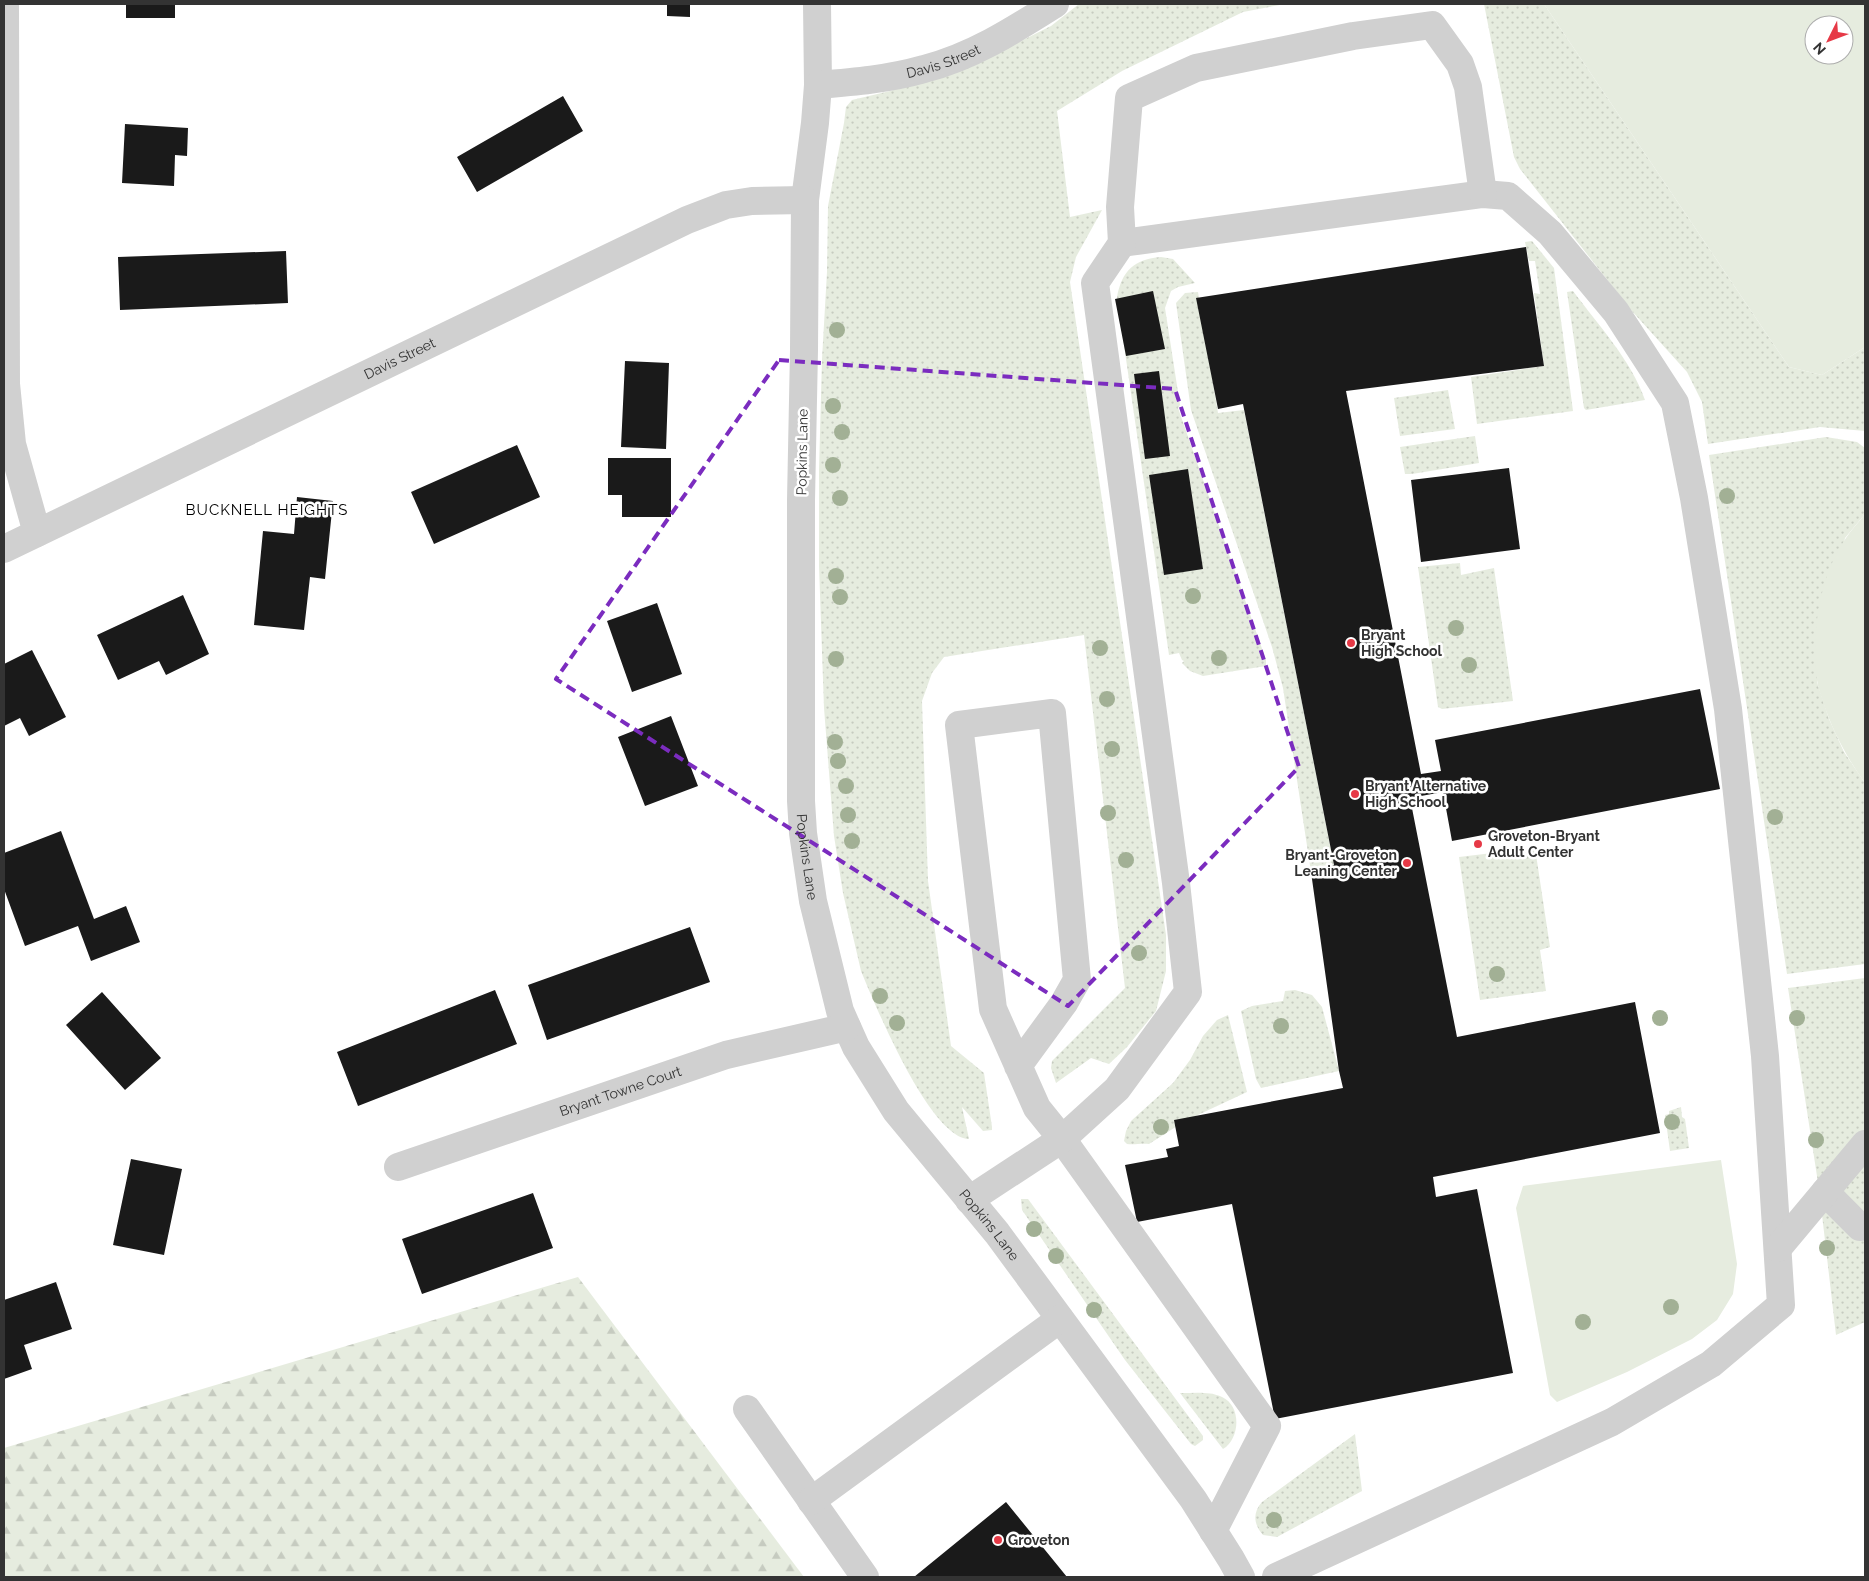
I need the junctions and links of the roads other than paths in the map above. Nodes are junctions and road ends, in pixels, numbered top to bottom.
1 (5, 4) edge
2 (817, 4) edge
3 (1055, 4) edge
4 (5, 49) edge
5 (818, 85) junction
6 (1496, 195) junction
7 (805, 200) junction
8 (1122, 243) junction
9 (37, 533) junction
10 (4, 549) edge
11 (847, 1027) junction
12 (1018, 1066) junction
13 (1062, 1139) junction
14 (1865, 1144) edge
15 (398, 1167) dead end
16 (1825, 1192) junction
17 (969, 1200) junction
18 (1860, 1226) dead end
19 (1778, 1248) junction
20 (1060, 1319) junction
21 (747, 1409) dead end
22 (811, 1501) junction
23 (1213, 1531) junction
24 (864, 1577) edge
25 (1241, 1577) edge
26 (1276, 1577) edge

1 - 4 street
2 - 5 street, Popkins Lane
3 - 5 street, Davis Street
4 - 9 street
5 - 7 street, Popkins Lane
6 - 8 street
6 - 8 street
6 - 19 street
7 - 9 street, Davis Street
7 - 11 street, Popkins Lane
8 - 13 street
9 - 10 street, Davis Street
11 - 15 street, Bryant Towne Court
11 - 17 street, Popkins Lane
12 - 12 street
12 - 13 street
13 - 17 street
13 - 23 street
14 - 16 street
16 - 18 street
16 - 19 street
17 - 20 street, Popkins Lane
19 - 26 street
20 - 22 street
20 - 23 street, Popkins Lane
21 - 22 street
22 - 24 street
23 - 25 street, Popkins Lane

